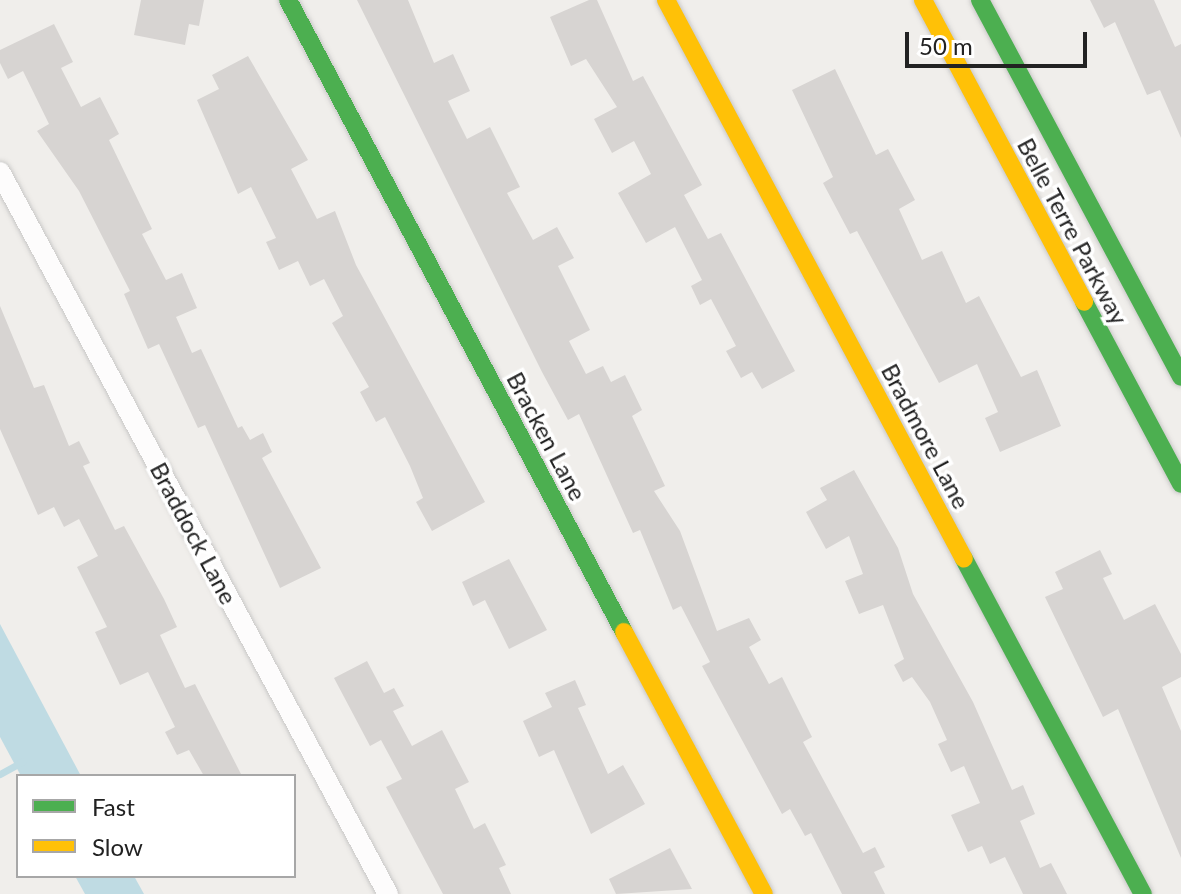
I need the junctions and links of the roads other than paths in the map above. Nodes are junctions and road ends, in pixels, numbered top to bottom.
1 (288, 0) edge
2 (666, 0) edge
3 (923, 0) edge
4 (980, 0) edge
5 (0, 172) edge
6 (1181, 377) edge
7 (1181, 484) edge
8 (388, 894) edge
9 (764, 894) edge
10 (1143, 894) edge

1 - 9 street, Bracken Lane
2 - 10 street, Bradmore Lane
3 - 7 street, Belle Terre Parkway
4 - 6 street, Belle Terre Parkway
5 - 8 street, Braddock Lane

